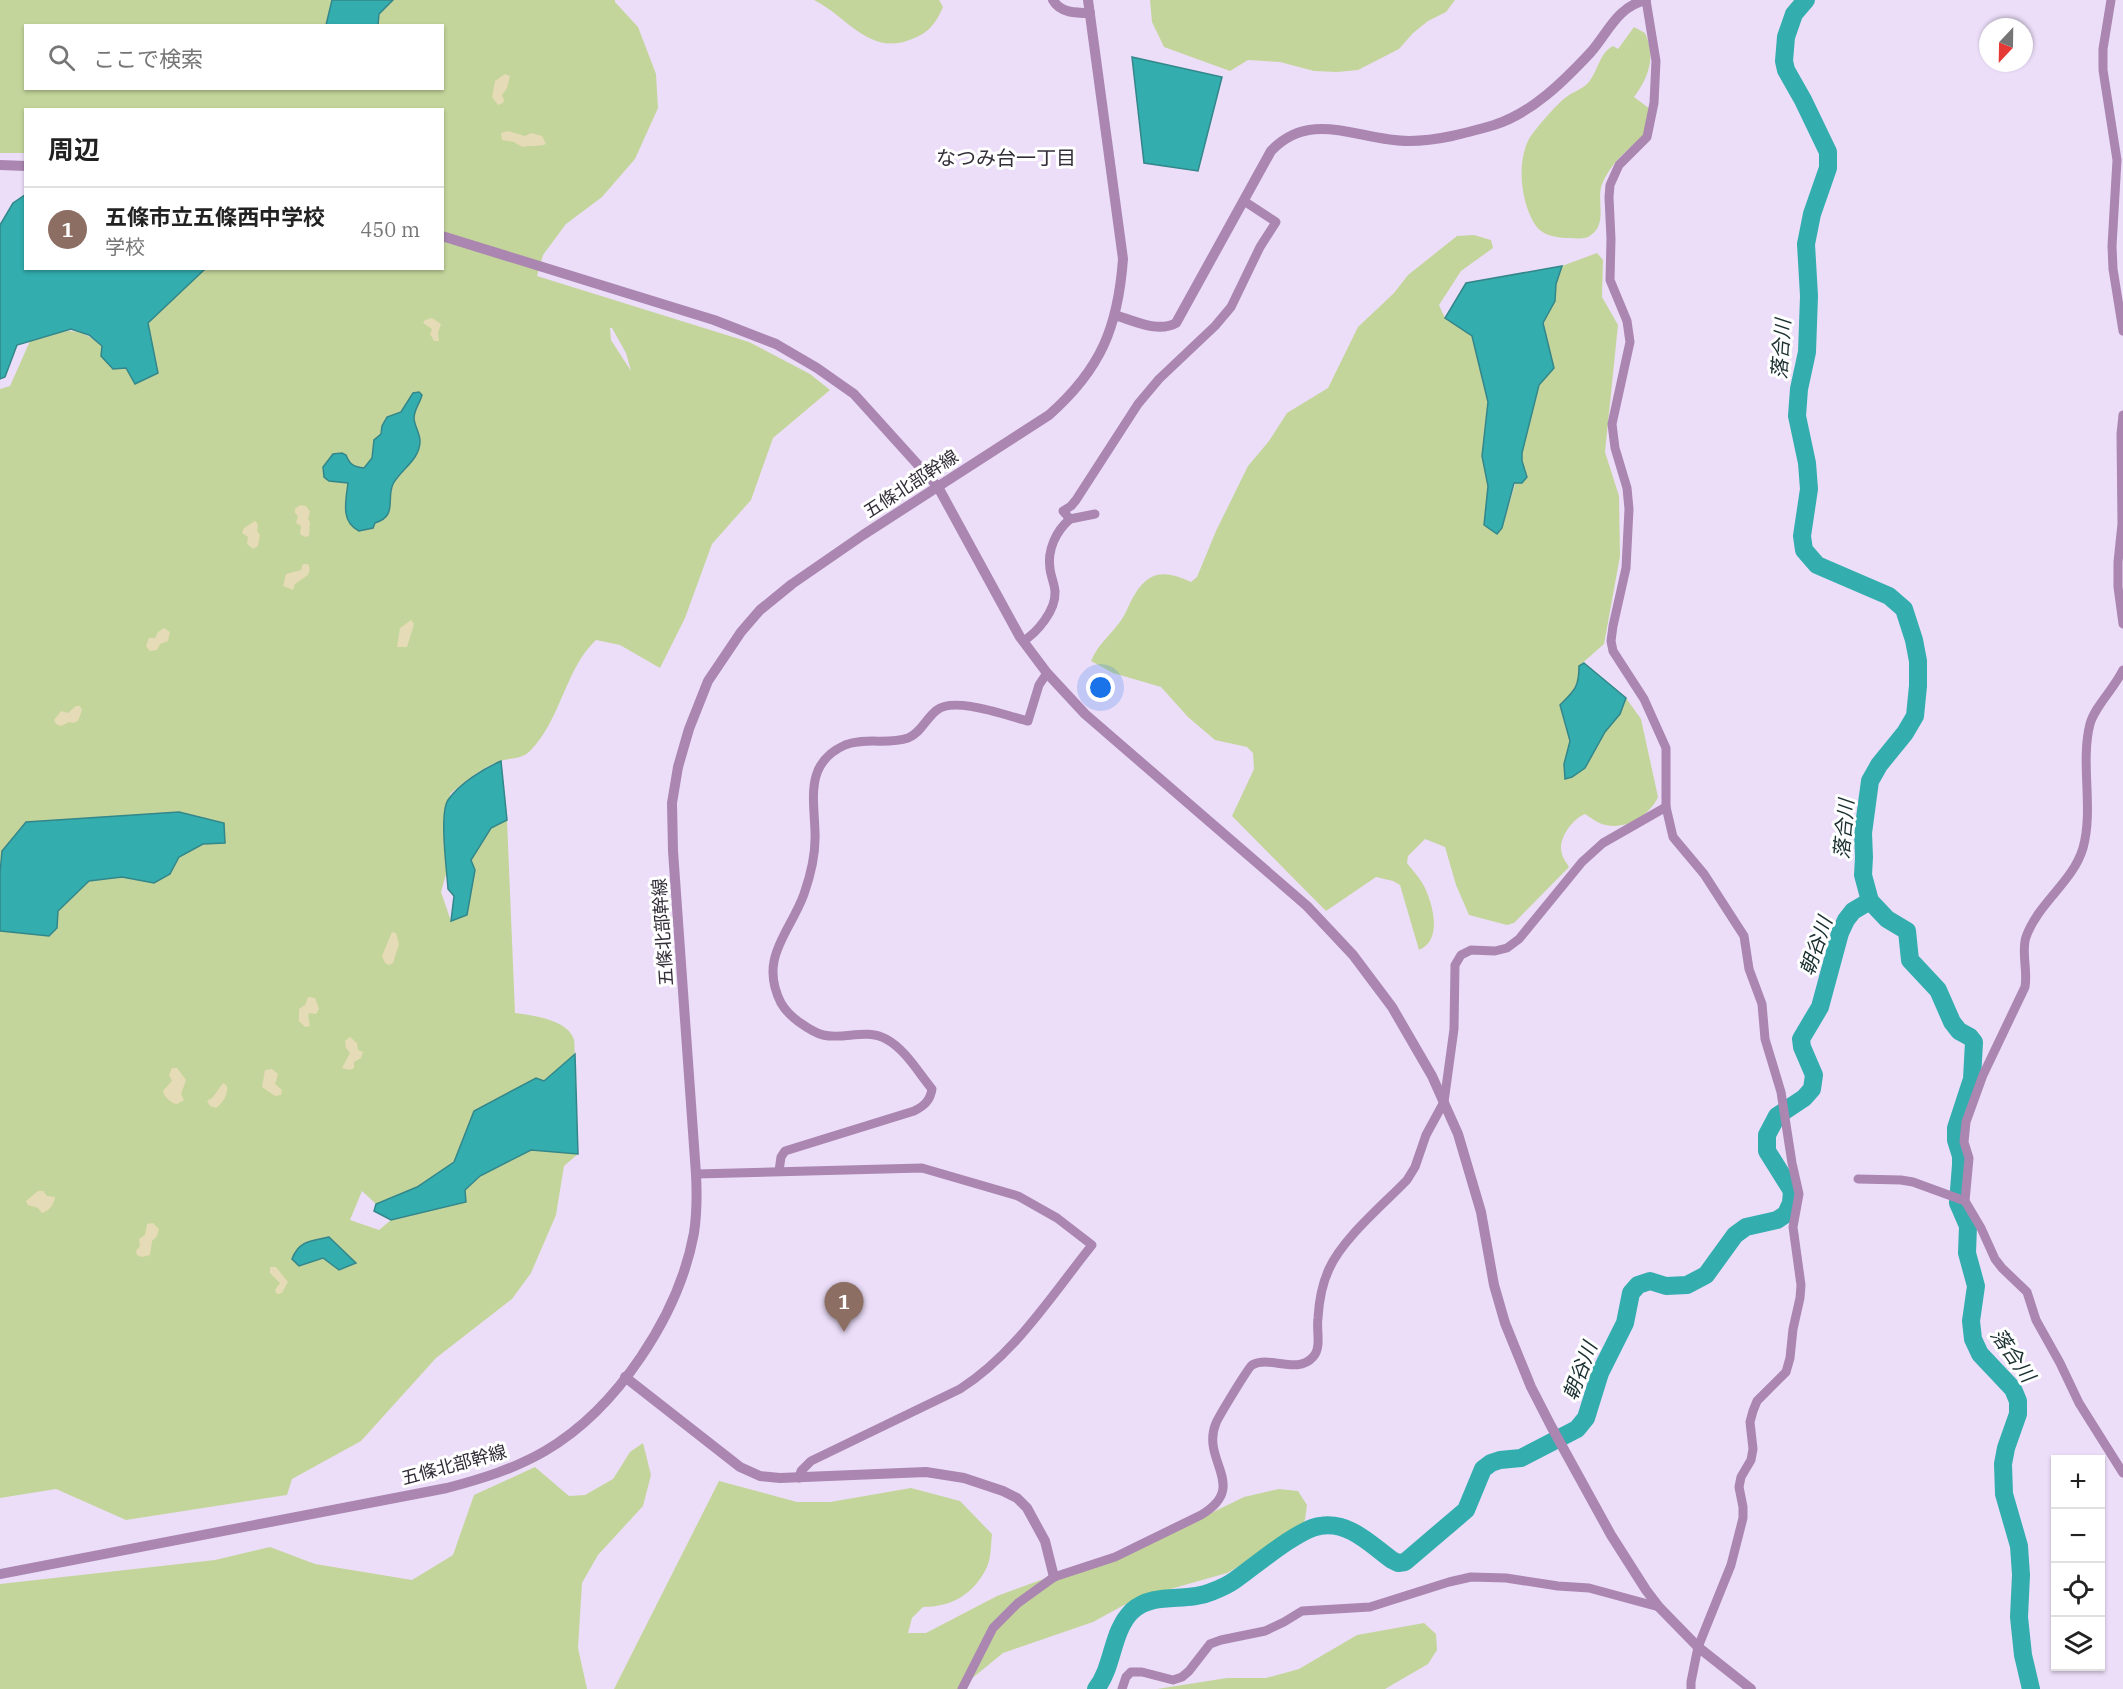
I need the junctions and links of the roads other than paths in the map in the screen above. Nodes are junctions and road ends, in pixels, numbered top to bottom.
1 (1053, 0) edge
2 (1088, 0) edge
3 (1646, 0) edge
4 (2111, 0) edge
5 (1090, 13) junction
6 (0, 165) edge
7 (24, 166) edge
8 (1244, 201) junction
9 (444, 237) edge
10 (1115, 315) junction
11 (2123, 331) edge
12 (2123, 415) edge
13 (938, 488) junction
14 (1095, 514) dead end
15 (1070, 519) junction
16 (2123, 624) edge
17 (1023, 641) junction
18 (2123, 670) edge
19 (1047, 673) junction
20 (1666, 807) junction
21 (1444, 1102) junction
22 (779, 1171) junction
23 (696, 1173) junction
24 (1858, 1179) dead end
25 (1965, 1201) junction
26 (625, 1377) junction
27 (2123, 1473) edge
28 (799, 1478) junction
29 (0, 1574) edge
30 (1054, 1577) junction
31 (1659, 1607) junction
32 (1698, 1647) junction
33 (962, 1689) edge
34 (1122, 1689) edge
35 (1691, 1689) edge
36 (1751, 1689) edge

1 - 5 street
2 - 5 street, 五條北部幹線
3 - 8 street
3 - 20 street
4 - 11 street
5 - 10 street, 五條北部幹線
6 - 7 street
8 - 10 street
8 - 15 street
9 - 13 street
10 - 13 street, 五條北部幹線
12 - 16 street
13 - 17 street
13 - 23 street, 五條北部幹線
14 - 15 street
15 - 17 street
17 - 19 street
18 - 25 street
19 - 21 street
19 - 22 street
20 - 21 street
20 - 32 street
21 - 30 street
21 - 31 street
22 - 23 street
22 - 28 street
23 - 26 street, 五條北部幹線
24 - 25 street
25 - 27 street
26 - 28 street
26 - 29 street, 五條北部幹線
28 - 30 street
30 - 33 street
31 - 32 street
31 - 34 street
32 - 35 street
32 - 36 street

